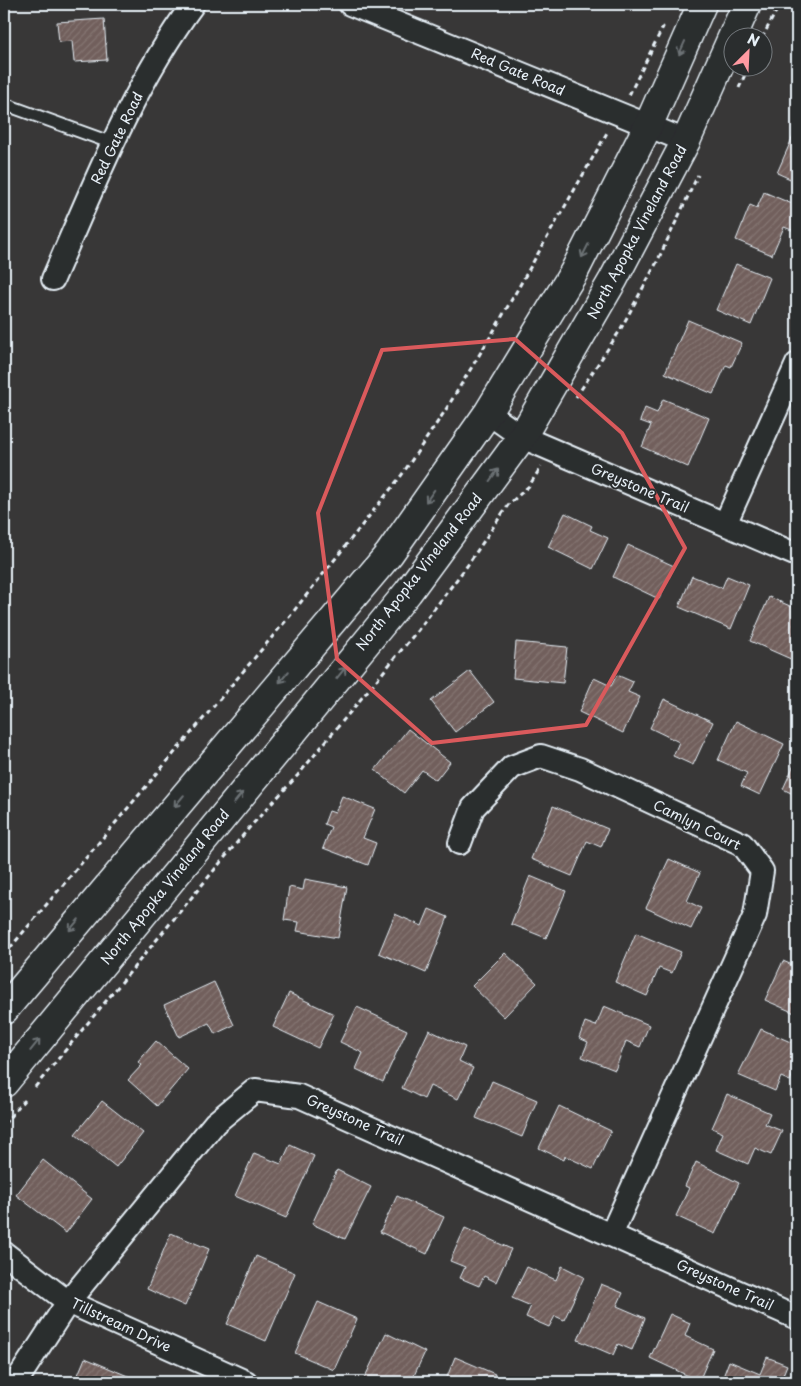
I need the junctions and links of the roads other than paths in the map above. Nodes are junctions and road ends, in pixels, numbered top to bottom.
1 (193, 4) edge
2 (350, 4) edge
3 (702, 4) edge
4 (747, 4) edge
5 (4, 104) edge
6 (648, 126) junction
7 (686, 141) junction
8 (112, 143) junction
9 (53, 279) dead end
10 (797, 364) edge
11 (488, 413) junction
12 (522, 437) junction
13 (726, 524) junction
14 (797, 555) edge
15 (460, 843) dead end
16 (4, 1010) edge
17 (4, 1083) edge
18 (611, 1235) junction
19 (4, 1253) edge
20 (68, 1302) junction
21 (797, 1318) edge
22 (16, 1382) edge
23 (246, 1382) edge

1 - 8 street, Red Gate Road
2 - 6 street, Red Gate Road
3 -> 6 street
4 - 7 street, North Apopka Vineland Road
5 - 8 lane
6 - 7 street, Red Gate Road
6 -> 11 street
7 - 12 street, North Apopka Vineland Road
8 - 9 street, Red Gate Road
10 - 13 street
11 - 12 street, Greystone Trail
11 -> 16 street
12 - 13 street, Greystone Trail
17 -> 12 street, North Apopka Vineland Road
13 - 14 street, Greystone Trail
15 - 18 street, Camlyn Court
18 - 20 street, Greystone Trail
18 - 21 street, Greystone Trail
19 - 20 street, Tillstream Drive
20 - 22 street, Greystone Trail
20 - 23 street, Tillstream Drive

